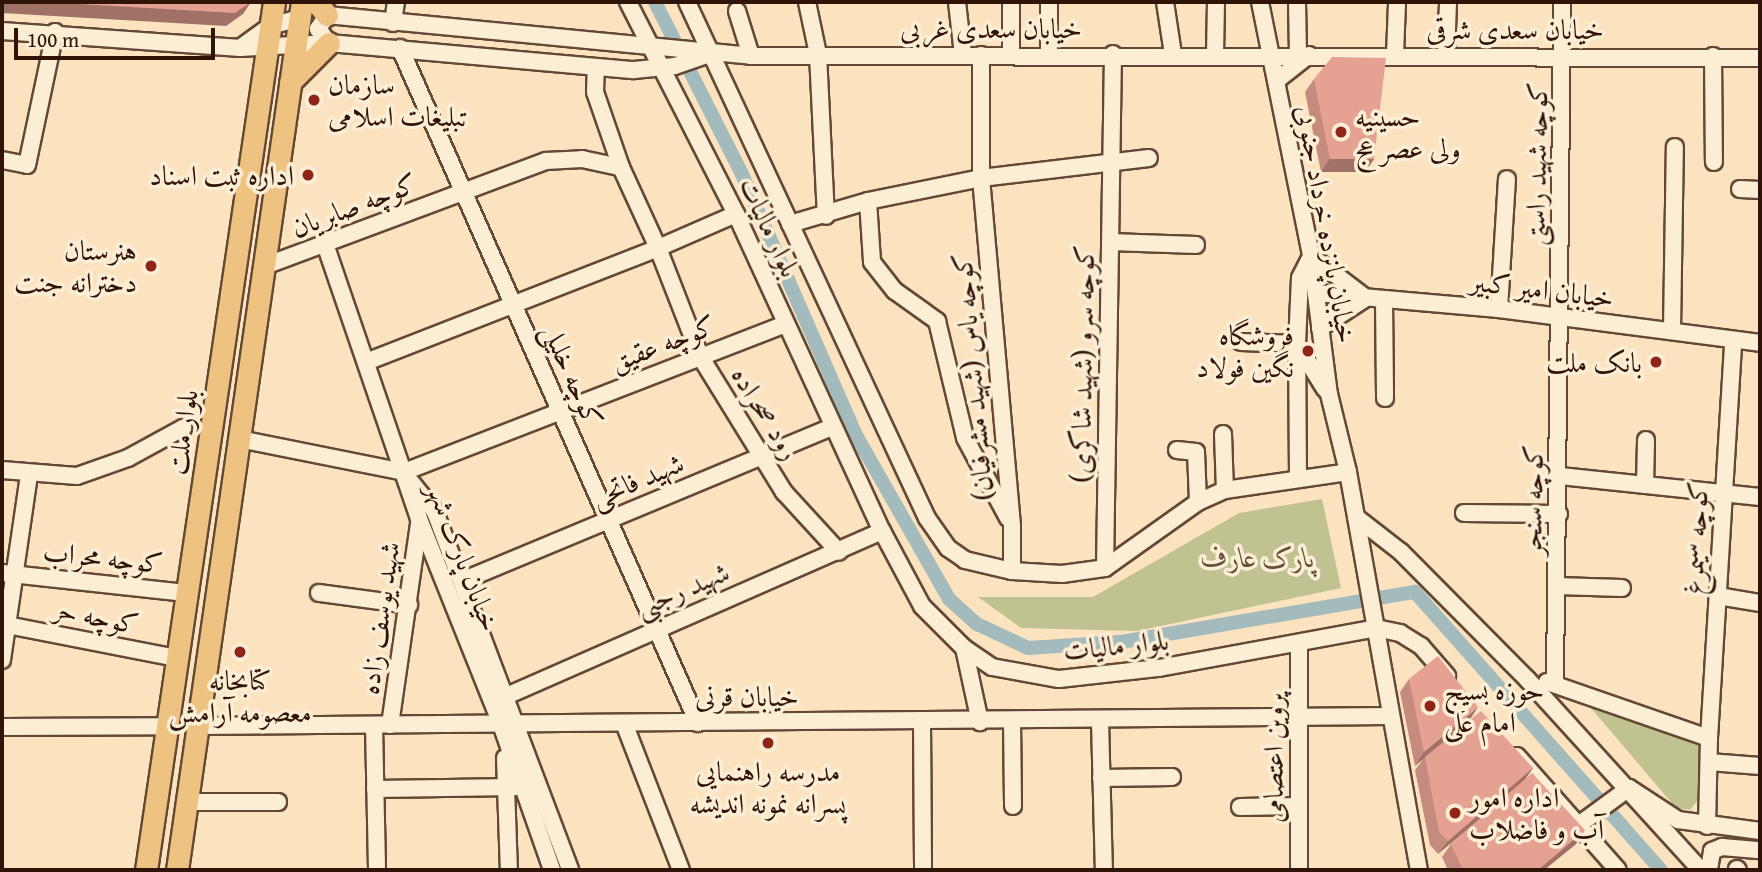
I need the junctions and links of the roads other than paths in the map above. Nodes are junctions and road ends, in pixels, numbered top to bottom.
1 (274, 2) edge
2 (396, 2) edge
3 (687, 2) edge
4 (807, 2) edge
5 (957, 2) edge
6 (1011, 2) edge
7 (1049, 2) edge
8 (1165, 2) edge
9 (1216, 2) edge
10 (1260, 2) edge
11 (1297, 2) edge
12 (1397, 2) edge
13 (1448, 2) edge
14 (1562, 2) edge
15 (631, 6) edge
16 (322, 9) edge
17 (301, 10) edge
18 (737, 11) dead end
19 (393, 23) junction
20 (270, 26) junction
21 (2, 31) edge
22 (55, 32) junction
23 (608, 40) junction
24 (328, 43) junction
25 (657, 44) junction
26 (296, 46) junction
27 (240, 48) junction
28 (266, 48) junction
29 (400, 48) junction
30 (712, 53) junction
31 (692, 54) junction
32 (818, 54) junction
33 (1113, 54) junction
34 (1173, 54) junction
35 (1215, 54) junction
36 (1564, 54) junction
37 (963, 55) junction
38 (981, 55) junction
39 (1011, 55) junction
40 (1049, 55) junction
41 (1303, 55) junction
42 (1395, 55) junction
43 (1446, 55) junction
44 (751, 56) junction
45 (1270, 56) junction
46 (1713, 56) junction
47 (1760, 58) edge
48 (669, 67) junction
49 (596, 68) junction
50 (1276, 81) junction
51 (289, 84) junction
52 (1675, 147) dead end
53 (1149, 158) dead end
54 (2, 160) edge
55 (1112, 161) junction
56 (1714, 162) dead end
57 (621, 167) junction
58 (981, 178) junction
59 (1507, 179) dead end
60 (1740, 189) dead end
61 (1760, 190) edge
62 (463, 192) junction
63 (868, 201) junction
64 (736, 214) junction
65 (826, 216) junction
66 (790, 224) junction
67 (1111, 242) junction
68 (325, 244) junction
69 (1196, 245) dead end
70 (658, 248) junction
71 (1311, 256) junction
72 (262, 267) junction
73 (1316, 293) junction
74 (1367, 298) junction
75 (1384, 299) junction
76 (514, 306) junction
77 (1499, 309) junction
78 (1558, 318) junction
79 (785, 324) junction
80 (1320, 328) junction
81 (1672, 330) junction
82 (1241, 342) dead end
83 (1732, 342) junction
84 (1297, 344) junction
85 (1760, 344) edge
86 (700, 356) junction
87 (366, 362) junction
88 (1329, 394) junction
89 (1385, 398) dead end
90 (560, 411) junction
91 (832, 427) junction
92 (183, 428) dead end
93 (1223, 434) dead end
94 (239, 439) junction
95 (1646, 440) dead end
96 (1177, 450) dead end
97 (763, 456) junction
98 (2, 470) edge
99 (404, 472) junction
100 (1348, 472) junction
101 (29, 474) junction
102 (1560, 476) junction
103 (1298, 478) junction
104 (1645, 485) junction
105 (1225, 490) junction
106 (1725, 494) junction
107 (1760, 497) edge
108 (1198, 502) junction
109 (1464, 513) dead end
110 (1559, 514) junction
111 (1356, 517) junction
112 (419, 519) junction
113 (609, 520) junction
114 (1013, 526) junction
115 (882, 531) junction
116 (839, 552) junction
117 (1105, 568) junction
118 (1012, 571) junction
119 (8, 573) edge
120 (462, 581) junction
121 (1557, 586) junction
122 (1622, 588) dead end
123 (186, 593) junction
124 (319, 593) dead end
125 (1718, 596) junction
126 (1760, 603) edge
127 (409, 605) junction
128 (7, 625) junction
129 (1376, 627) junction
130 (656, 628) junction
131 (1299, 645) junction
132 (964, 648) junction
133 (3, 650) edge
134 (176, 658) junction
135 (1527, 679) junction
136 (1555, 684) junction
137 (1455, 686) edge
138 (504, 696) junction
139 (1391, 716) junction
140 (1299, 720) junction
141 (1012, 721) junction
142 (1100, 721) junction
143 (922, 722) junction
144 (981, 722) junction
145 (624, 723) junction
146 (698, 723) junction
147 (382, 724) junction
148 (508, 724) junction
149 (167, 726) junction
150 (195, 726) junction
151 (2, 727) edge
152 (1709, 738) junction
153 (1506, 745) edge
154 (1709, 761) junction
155 (1760, 766) edge
156 (1101, 778) junction
157 (1172, 778) dead end
158 (515, 787) junction
159 (1629, 788) junction
160 (375, 789) junction
161 (185, 802) junction
162 (278, 802) dead end
163 (1013, 806) dead end
164 (1299, 806) junction
165 (1240, 807) dead end
166 (1580, 824) junction
167 (1707, 826) junction
168 (1760, 831) edge
169 (1760, 850) edge
170 (146, 870) edge
171 (177, 870) edge
172 (377, 870) edge
173 (509, 870) edge
174 (552, 870) edge
175 (570, 870) edge
176 (681, 870) edge
177 (923, 870) edge
178 (1104, 870) edge
179 (1299, 870) edge
180 (1419, 870) edge
181 (1618, 870) edge
182 (1700, 870) edge
183 (1709, 870) edge

1 - 20 main road, بلوار ملت
2 - 19 street
3 - 30 street, بلوار مالیات
4 - 32 street
5 - 37 street
6 - 39 street
7 - 40 street
8 - 34 street
9 - 35 street
10 - 45 street, خیابان پانزده خرداد جنوبی
11 - 41 street
12 - 42 street
13 - 43 street
14 - 36 street, کوچه شهید راستی
15 - 23 street
15 - 25 street
16 - 19 street
16 - 24 street
17 - 20 street
17 - 26 main road, بلوار ملت
18 - 44 street
19 - 23 street
20 - 27 street
20 - 28 main road, بلوار ملت
21 - 22 street
22 - 27 street
22 - 54 street
23 - 25 street
24 - 26 street
24 - 29 street
24 - 51 main road
25 - 31 street
25 - 48 street, بلوار مالیات
26 - 28 street
26 - 51 main road, بلوار ملت
27 - 28 street
28 - 123 main road, بلوار ملت
29 - 49 street
29 - 62 street, کوچه خلیلی
30 - 31 street
30 - 44 street, خیابان سعدی غربی
30 - 66 street, بلوار مالیات
31 - 48 street
32 - 37 street, خیابان سعدی غربی
32 - 44 street, خیابان سعدی غربی
32 - 65 street
33 - 34 street, خیابان سعدی غربی
33 - 40 street, خیابان سعدی غربی
33 - 55 street, کوچه سرو (شهید شاکری)
34 - 35 street, خیابان سعدی غربی
35 - 45 street, خیابان سعدی غربی
36 - 43 street, خیابان سعدی شرقی
36 - 46 street, خیابان سعدی شرقی
36 - 78 street, کوچه شهید راستی
37 - 38 street, خیابان سعدی غربی
38 - 39 street, خیابان سعدی غربی
38 - 58 street, کوچه یاس (شهید مشرفیان)
39 - 40 street, خیابان سعدی غربی
41 - 42 street, خیابان سعدی شرقی
41 - 45 street, خیابان سعدی شرقی
41 - 50 street
42 - 43 street, خیابان سعدی شرقی
45 - 50 street, خیابان پانزده خرداد جنوبی
46 - 47 street, خیابان سعدی شرقی
46 - 56 street
48 - 49 street
48 - 64 street, بلوار مالیات
49 - 57 street, رود صحراده
50 - 71 street, خیابان پانزده خرداد جنوبی
51 - 72 main road, بلوار ملت
52 - 81 street
53 - 55 street
55 - 58 street
55 - 67 street, کوچه سرو (شهید شاکری)
57 - 62 street, کوچه صابریان
57 - 70 street, رود صحراده
58 - 63 street
58 - 114 street, کوچه یاس (شهید مشرفیان)
59 - 77 street
60 - 61 street
62 - 68 street, کوچه صابریان
62 - 76 street, کوچه خلیلی
63 - 65 street
63 - 114 street
64 - 70 street
64 - 79 street, بلوار مالیات
65 - 66 street
66 - 118 street, بلوار مالیات
67 - 69 street
67 - 117 street, کوچه سرو (شهید شاکری)
68 - 72 street, کوچه صابریان
68 - 87 street
70 - 76 street
70 - 86 street, رود صحراده
71 - 73 street, خیابان پانزده خرداد جنوبی
71 - 74 street
71 - 84 street
72 - 94 main road, بلوار ملت
73 - 74 street, خیابان امیر کبیر
73 - 80 street, خیابان پانزده خرداد جنوبی
74 - 75 street, خیابان امیر کبیر
74 - 80 street
75 - 77 street, خیابان امیر کبیر
75 - 89 street
76 - 87 street
76 - 90 street, کوچه خلیلی
77 - 78 street, خیابان امیر کبیر
78 - 81 street, خیابان امیر کبیر
78 - 102 street, کوچه سنجر
79 - 86 street, کوچه عقیق
79 - 91 street, بلوار مالیات
80 - 88 street, خیابان پانزده خرداد جنوبی
81 - 83 street, خیابان امیر کبیر
82 - 84 street
83 - 85 street, خیابان امیر کبیر
83 - 106 street, کوچه سیمرغ
84 - 88 street
84 - 103 street
86 - 90 street, کوچه عقیق
86 - 97 street, رود صحراده
87 - 99 street
88 - 100 street, خیابان پانزده خرداد جنوبی
90 - 99 street, کوچه عقیق
90 - 113 street, کوچه خلیلی
91 - 97 street, شهید فاتحی
91 - 115 street, بلوار مالیات
92 - 101 street
93 - 105 street
94 - 99 street
94 - 150 main road, بلوار ملت
95 - 104 street
96 - 108 street
97 - 113 street, شهید فاتحی
97 - 116 street, رود صحراده
98 - 101 street
99 - 112 street, خیابان پارک شهر
99 - 120 street, خیابان پارک شهر
100 - 103 street, بلوار مالیات
100 - 111 street, خیابان پانزده خرداد جنوبی
101 - 119 street
102 - 104 street
102 - 110 street, کوچه سنجر
103 - 105 street, بلوار مالیات
104 - 106 street
105 - 108 street, بلوار مالیات
106 - 107 street
106 - 125 street, کوچه سیمرغ
108 - 117 street, بلوار مالیات
109 - 110 street
110 - 121 street, کوچه سنجر
111 - 129 street, خیابان پانزده خرداد جنوبی
111 - 135 street
112 - 127 street, شهید یوسف زاده
112 - 148 street, خیابان پارک شهر
113 - 120 street, شهید فاتحی
113 - 130 street, کوچه خلیلی
114 - 118 street, کوچه یاس (شهید مشرفیان)
115 - 116 street, شهید رجبی
115 - 132 street, بلوار مالیات
116 - 130 street, شهید رجبی
117 - 118 street, بلوار مالیات
119 - 123 street, کوچه محراب
119 - 128 street
120 - 138 street, خیابان پارک شهر
121 - 122 street
121 - 136 street, کوچه سنجر
123 - 134 main road, بلوار ملت
124 - 127 street
125 - 126 street
125 - 152 street, کوچه سیمرغ
127 - 147 street, شهید یوسف زاده
128 - 133 street
128 - 134 street, کوچه حر
129 - 131 street, بلوار مالیات
129 - 137 street
129 - 139 street
130 - 138 street, شهید رجبی
130 - 146 street, کوچه خلیلی
131 - 132 street, بلوار مالیات
131 - 140 street, پروین اعتصامی
132 - 144 street
134 - 149 main road, بلوار ملت
135 - 136 street
135 - 159 street
136 - 152 street
138 - 148 street, خیابان پارک شهر
139 - 140 street, خیابان قرنی
139 - 180 street
140 - 142 street, خیابان قرنی
140 - 164 street, پروین اعتصامی
141 - 142 street, خیابان قرنی
141 - 144 street, خیابان قرنی
141 - 163 street
142 - 156 street
143 - 144 street, خیابان قرنی
143 - 146 street, خیابان قرنی
143 - 177 street
145 - 146 street, خیابان قرنی
145 - 148 street, خیابان قرنی
145 - 176 street
147 - 148 street, خیابان قرنی
147 - 150 street, خیابان قرنی
147 - 160 street, شهید یوسف زاده
148 - 158 street
148 - 175 street, خیابان پارک شهر
149 - 151 street
149 - 170 main road, بلوار ملت
150 - 161 main road, بلوار ملت
152 - 154 street, کوچه سیمرغ
153 - 166 street
154 - 155 street
154 - 167 street, کوچه سیمرغ
156 - 157 street
156 - 178 street
158 - 160 street
158 - 173 street
158 - 174 street
159 - 166 street
159 - 167 street
159 - 182 street
160 - 172 street, شهید یوسف زاده
161 - 162 street
161 - 171 main road, بلوار ملت
164 - 165 street
164 - 179 street, پروین اعتصامی
166 - 181 street
167 - 168 street
169 - 183 street

